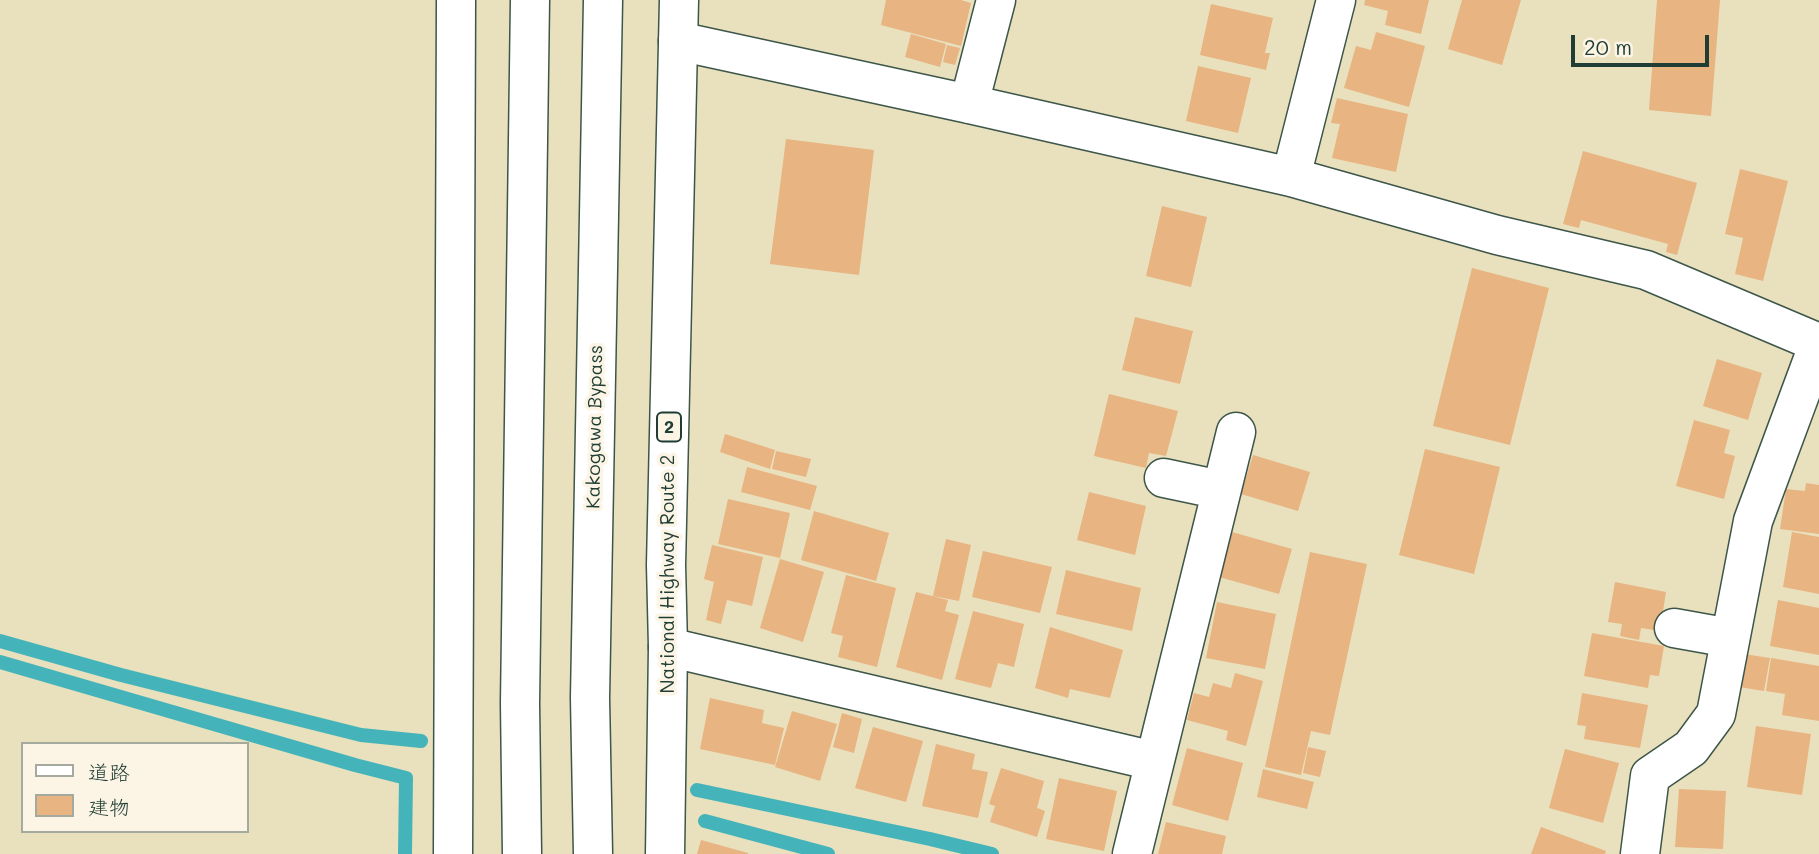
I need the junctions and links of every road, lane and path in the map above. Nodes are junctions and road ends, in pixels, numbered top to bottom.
1 (456, 0) edge
2 (530, 0) edge
3 (603, 0) edge
4 (679, 0) edge
5 (996, 0) edge
6 (1336, 0) edge
7 (678, 41) junction
8 (969, 104) junction
9 (1291, 177) junction
10 (1819, 343) edge
11 (1236, 432) dead end
12 (1164, 478) dead end
13 (1221, 490) junction
14 (1674, 628) dead end
15 (1730, 638) junction
16 (668, 647) junction
17 (1154, 761) junction
18 (453, 854) edge
19 (522, 854) edge
20 (593, 854) edge
21 (665, 854) edge
22 (1132, 854) edge
23 (1640, 854) edge

1 - 18 main road
2 - 19 main road
3 - 20 main road, Kakogawa Bypass
4 - 7 main road, National Highway Route 2 / 2
5 - 8 main road
6 - 9 main road
7 - 8 main road
7 - 16 main road, National Highway Route 2 / 2
8 - 9 main road
9 - 10 main road
10 - 15 main road
11 - 13 main road
12 - 13 main road
13 - 17 main road
14 - 15 main road
15 - 23 main road
16 - 17 main road
16 - 21 main road, National Highway Route 2 / 2
17 - 22 main road

